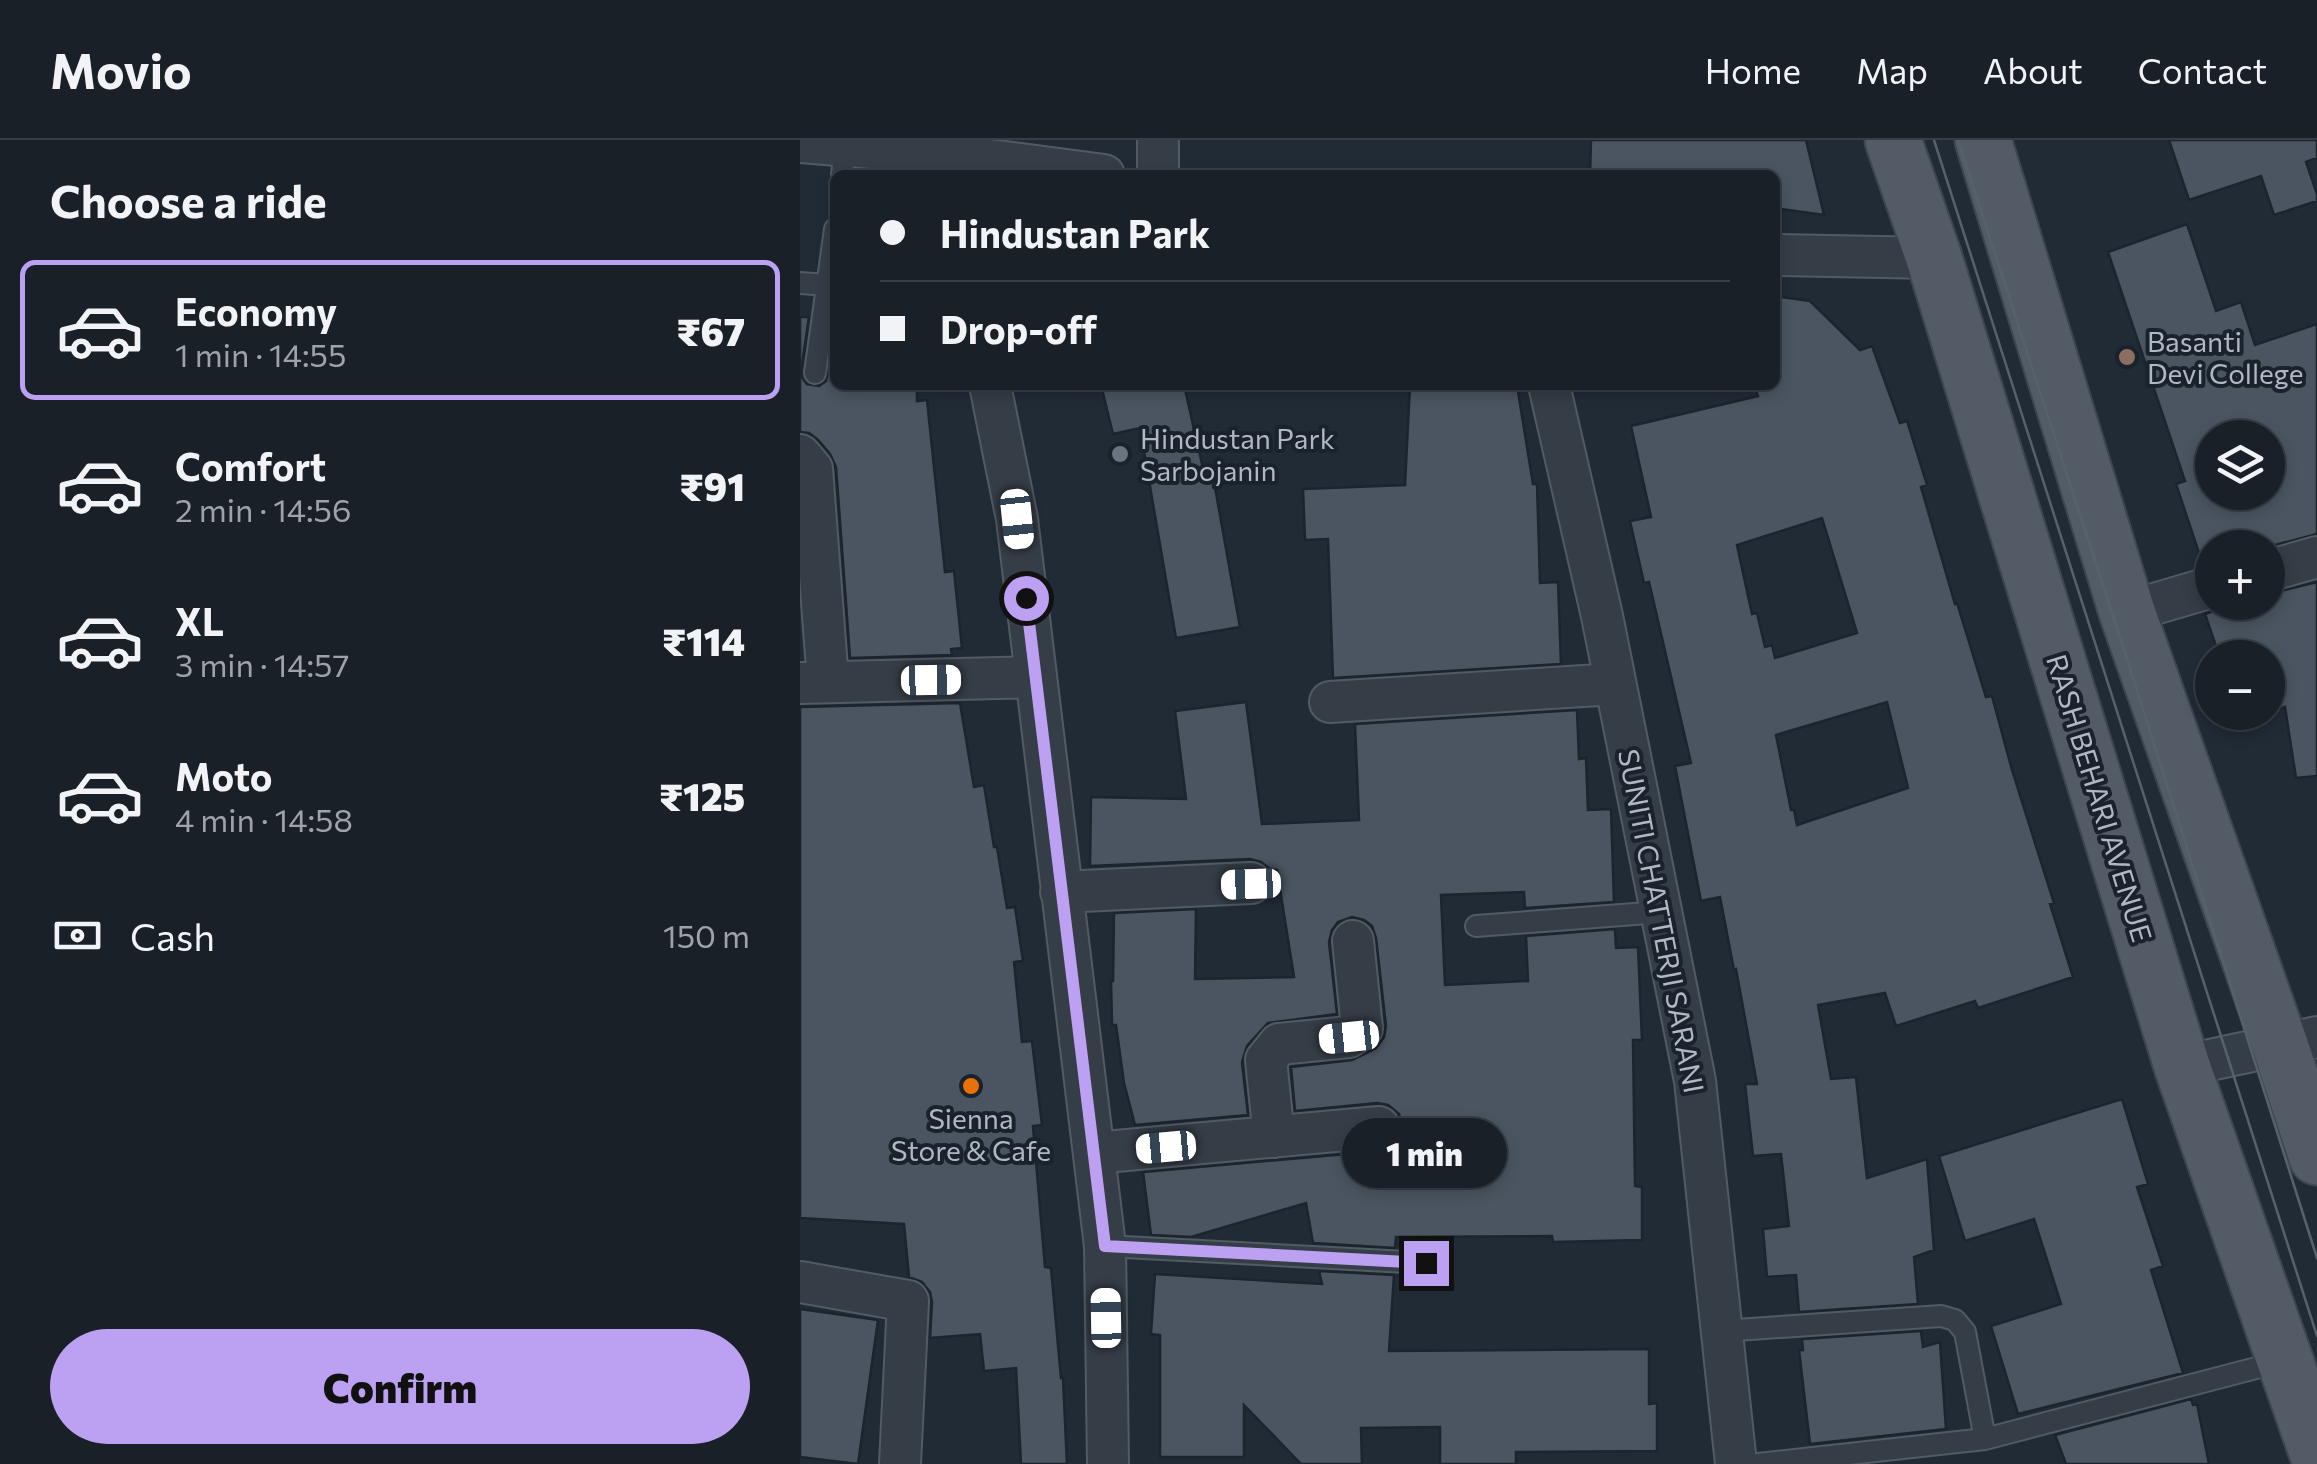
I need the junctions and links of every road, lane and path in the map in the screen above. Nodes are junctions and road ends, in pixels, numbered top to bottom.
1 (1158, 140) edge
2 (1894, 140) edge
3 (1983, 140) edge
4 (800, 142) edge
5 (844, 160) edge
6 (945, 165) edge
7 (1024, 170) edge
8 (1158, 170) edge
9 (1780, 255) edge
10 (1934, 258) junction
11 (830, 269) edge
12 (800, 282) edge
13 (828, 285) junction
14 (816, 373) dead end
15 (991, 390) edge
16 (1550, 390) edge
17 (800, 455) edge
18 (2317, 557) edge
19 (2285, 566) edge
20 (2195, 592) edge
21 (2127, 612) junction
22 (1035, 677) junction
23 (814, 683) edge
24 (1615, 684) junction
25 (1330, 702) dead end
26 (1251, 884) dead end
27 (1061, 892) junction
28 (1661, 912) junction
29 (1476, 926) dead end
30 (1352, 941) dead end
31 (2298, 1041) edge
32 (2182, 1066) junction
33 (1379, 1128) dead end
34 (1274, 1137) junction
35 (1094, 1153) junction
36 (2317, 1157) edge
37 (1105, 1246) junction
38 (1426, 1263) dead end
39 (800, 1282) edge
40 (1721, 1330) junction
41 (2285, 1360) junction
42 (1985, 1439) junction
43 (2317, 1452) edge
44 (900, 1464) edge
45 (1108, 1464) edge
46 (1736, 1464) edge
47 (1758, 1464) edge

1 - 8 street
2 - 10 main road, RASH BEHARI AVENUE
3 - 21 main road
4 - 5 street
5 - 6 street
6 - 7 street
9 - 10 street
10 - 32 main road, RASH BEHARI AVENUE
11 - 13 lane
12 - 13 lane
13 - 14 lane
15 - 22 street
16 - 24 street, SUNITI CHATTERJI SARANI
17 - 23 street
18 - 19 street
20 - 21 street
21 - 31 main road
22 - 23 street
22 - 27 street
24 - 25 street
24 - 28 street, SUNITI CHATTERJI SARANI
26 - 27 street
27 - 35 street
28 - 29 lane
28 - 40 street, SUNITI CHATTERJI SARANI
30 - 34 street
31 - 32 street
31 - 36 main road
32 - 41 main road, RASH BEHARI AVENUE
33 - 34 street
34 - 35 street
35 - 37 street
37 - 38 lane
37 - 45 street
39 - 44 street
40 - 42 lane
40 - 46 street, SUNITI CHATTERJI SARANI
41 - 42 lane
41 - 43 main road, RASH BEHARI AVENUE
42 - 47 lane

